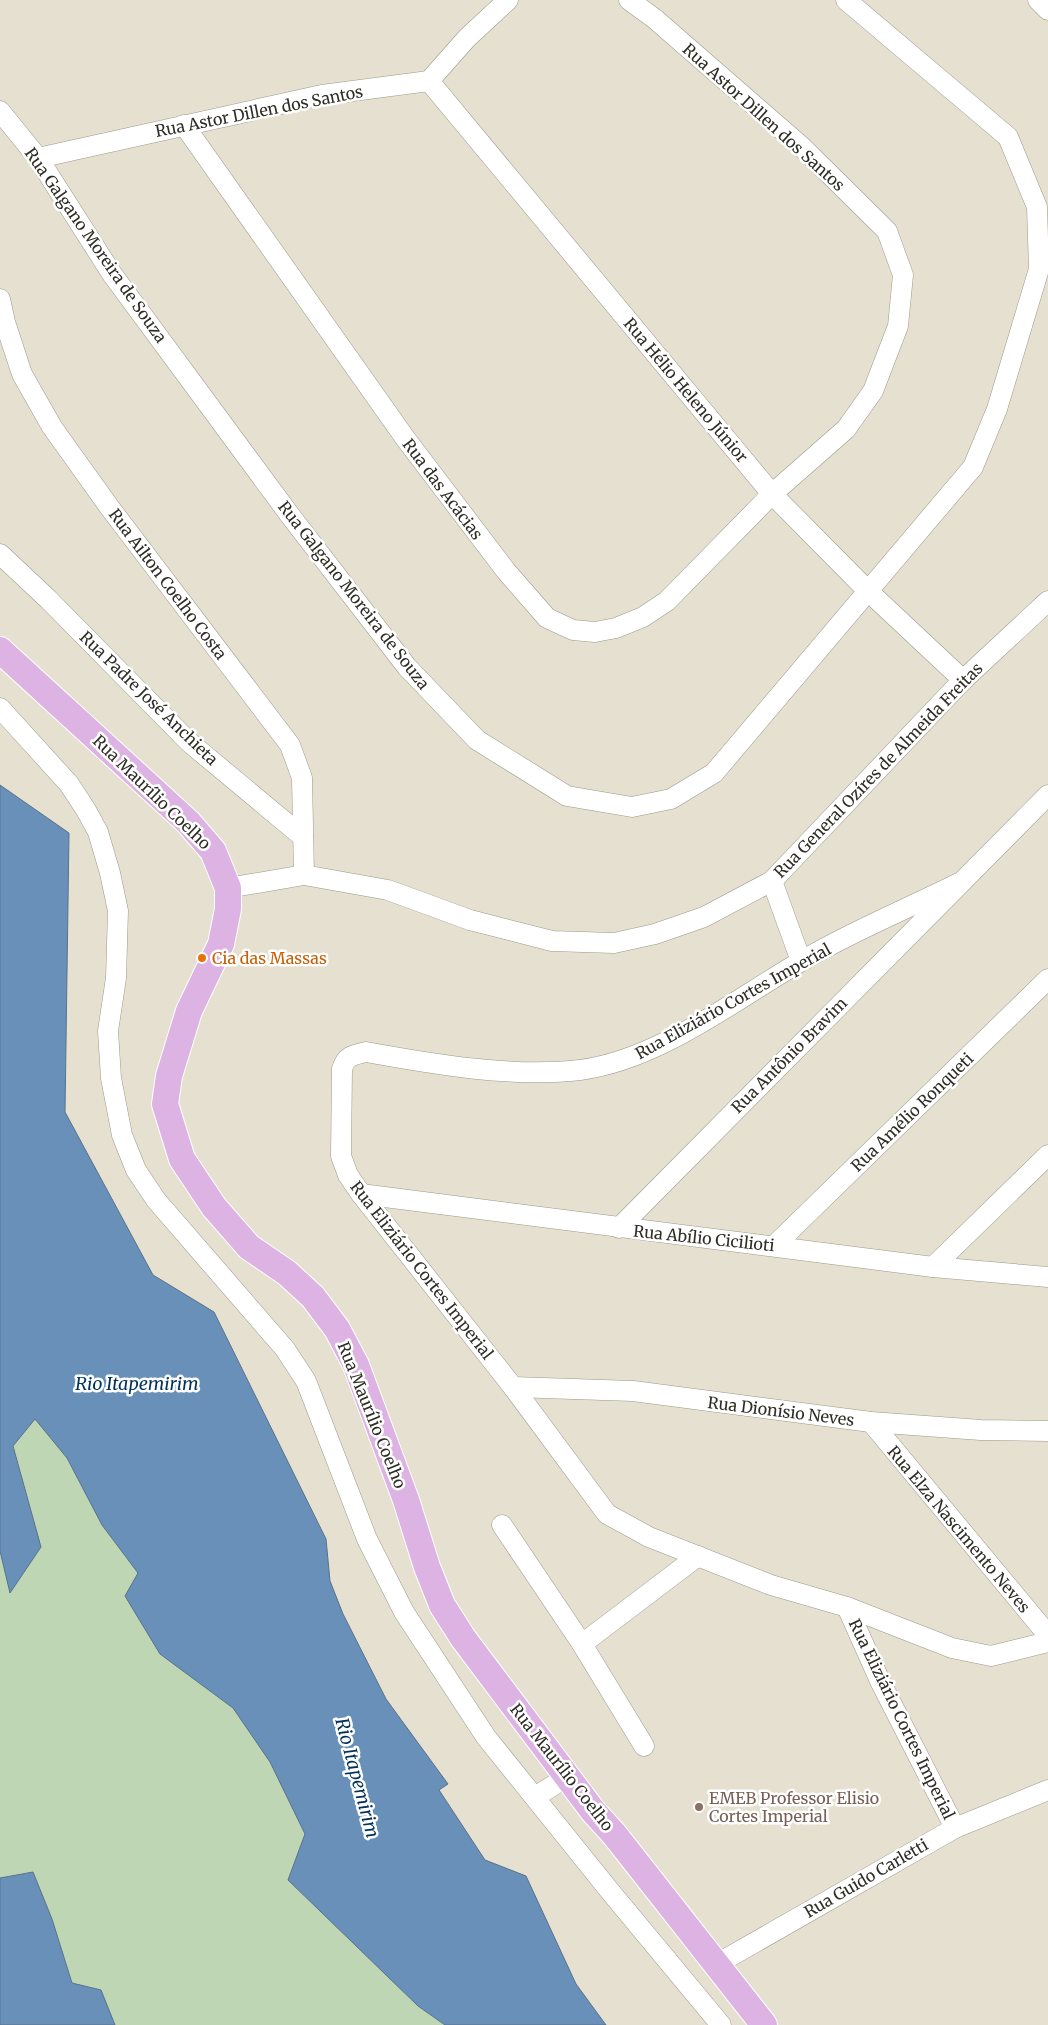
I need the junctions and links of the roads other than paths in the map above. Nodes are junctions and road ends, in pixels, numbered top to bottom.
1 (508, 0) edge
2 (628, 0) edge
3 (846, 0) edge
4 (1038, 0) edge
5 (1048, 10) edge
6 (429, 81) junction
7 (0, 111) edge
8 (184, 125) junction
9 (38, 158) junction
10 (0, 299) edge
11 (772, 494) junction
12 (0, 554) edge
13 (868, 591) junction
14 (1048, 600) edge
15 (0, 650) edge
16 (963, 680) junction
17 (0, 708) edge
18 (1048, 795) edge
19 (303, 837) junction
20 (304, 875) junction
21 (772, 881) junction
22 (959, 883) junction
23 (228, 888) junction
24 (801, 961) junction
25 (1048, 979) edge
26 (1048, 1155) edge
27 (361, 1194) junction
28 (619, 1228) junction
29 (775, 1245) junction
30 (933, 1267) junction
31 (1048, 1277) edge
32 (513, 1387) junction
33 (870, 1422) junction
34 (1048, 1431) edge
35 (502, 1525) dead end
36 (698, 1556) junction
37 (847, 1607) junction
38 (1048, 1635) edge
39 (1048, 1642) edge
40 (582, 1644) junction
41 (644, 1746) dead end
42 (568, 1776) junction
43 (1048, 1790) edge
44 (535, 1797) junction
45 (955, 1828) junction
46 (717, 1964) junction
47 (721, 2025) edge
48 (764, 2025) edge

1 - 6 street
2 - 11 street, Rua Astor Dillen dos Santos
3 - 13 street, Rua Galgano Moreira de Souza
4 - 5 street
6 - 8 street, Rua Astor Dillen dos Santos
6 - 11 street, Rua Hélio Heleno Júnior
7 - 9 street, Rua Galgano Moreira de Souza
8 - 9 street, Rua Astor Dillen dos Santos
8 - 11 street, Rua das Acácias
9 - 13 street, Rua Galgano Moreira de Souza
10 - 19 street, Rua Ailton Coelho Costa
11 - 13 street, Rua Hélio Heleno Júnior
12 - 19 street, Rua Padre José Anchieta
13 - 16 street, Rua Hélio Heleno Júnior
14 - 16 street, Rua General Ozíres de Almeida Freitas
15 - 23 main road, Rua Maurílio Coelho
16 - 21 street, Rua General Ozíres de Almeida Freitas
17 - 44 street
18 - 22 street, Rua Antônio Bravim
19 - 20 street, Rua Ailton Coelho Costa
20 - 21 street, Rua General Ozíres de Almeida Freitas
20 - 23 street, Rua General Ozíres de Almeida Freitas
21 - 24 street
22 - 24 street, Rua Eliziário Cortes Imperial
22 - 28 street, Rua Antônio Bravim
23 - 42 main road, Rua Maurílio Coelho
24 - 27 street, Rua Eliziário Cortes Imperial
25 - 29 street, Rua Amélio Ronqueti
26 - 30 street
27 - 28 street, Rua Abílio Cicilioti
27 - 32 street, Rua Eliziário Cortes Imperial
28 - 29 street, Rua Abílio Cicilioti
29 - 30 street, Rua Abílio Cicilioti
30 - 31 street, Rua Abílio Cicilioti
32 - 33 street, Rua Dionísio Neves
32 - 36 street, Rua Eliziário Cortes Imperial
33 - 34 street, Rua Dionísio Neves
33 - 38 street, Rua Elza Nascimento Neves
35 - 40 street
36 - 37 street, Rua Eliziário Cortes Imperial
36 - 40 street
37 - 39 street
37 - 45 street, Rua Eliziário Cortes Imperial
40 - 41 street
42 - 44 street
42 - 46 main road, Rua Maurílio Coelho
43 - 45 street, Rua Guido Carletti
44 - 47 street
45 - 46 street, Rua Guido Carletti
46 - 48 main road, Rua Maurílio Coelho

